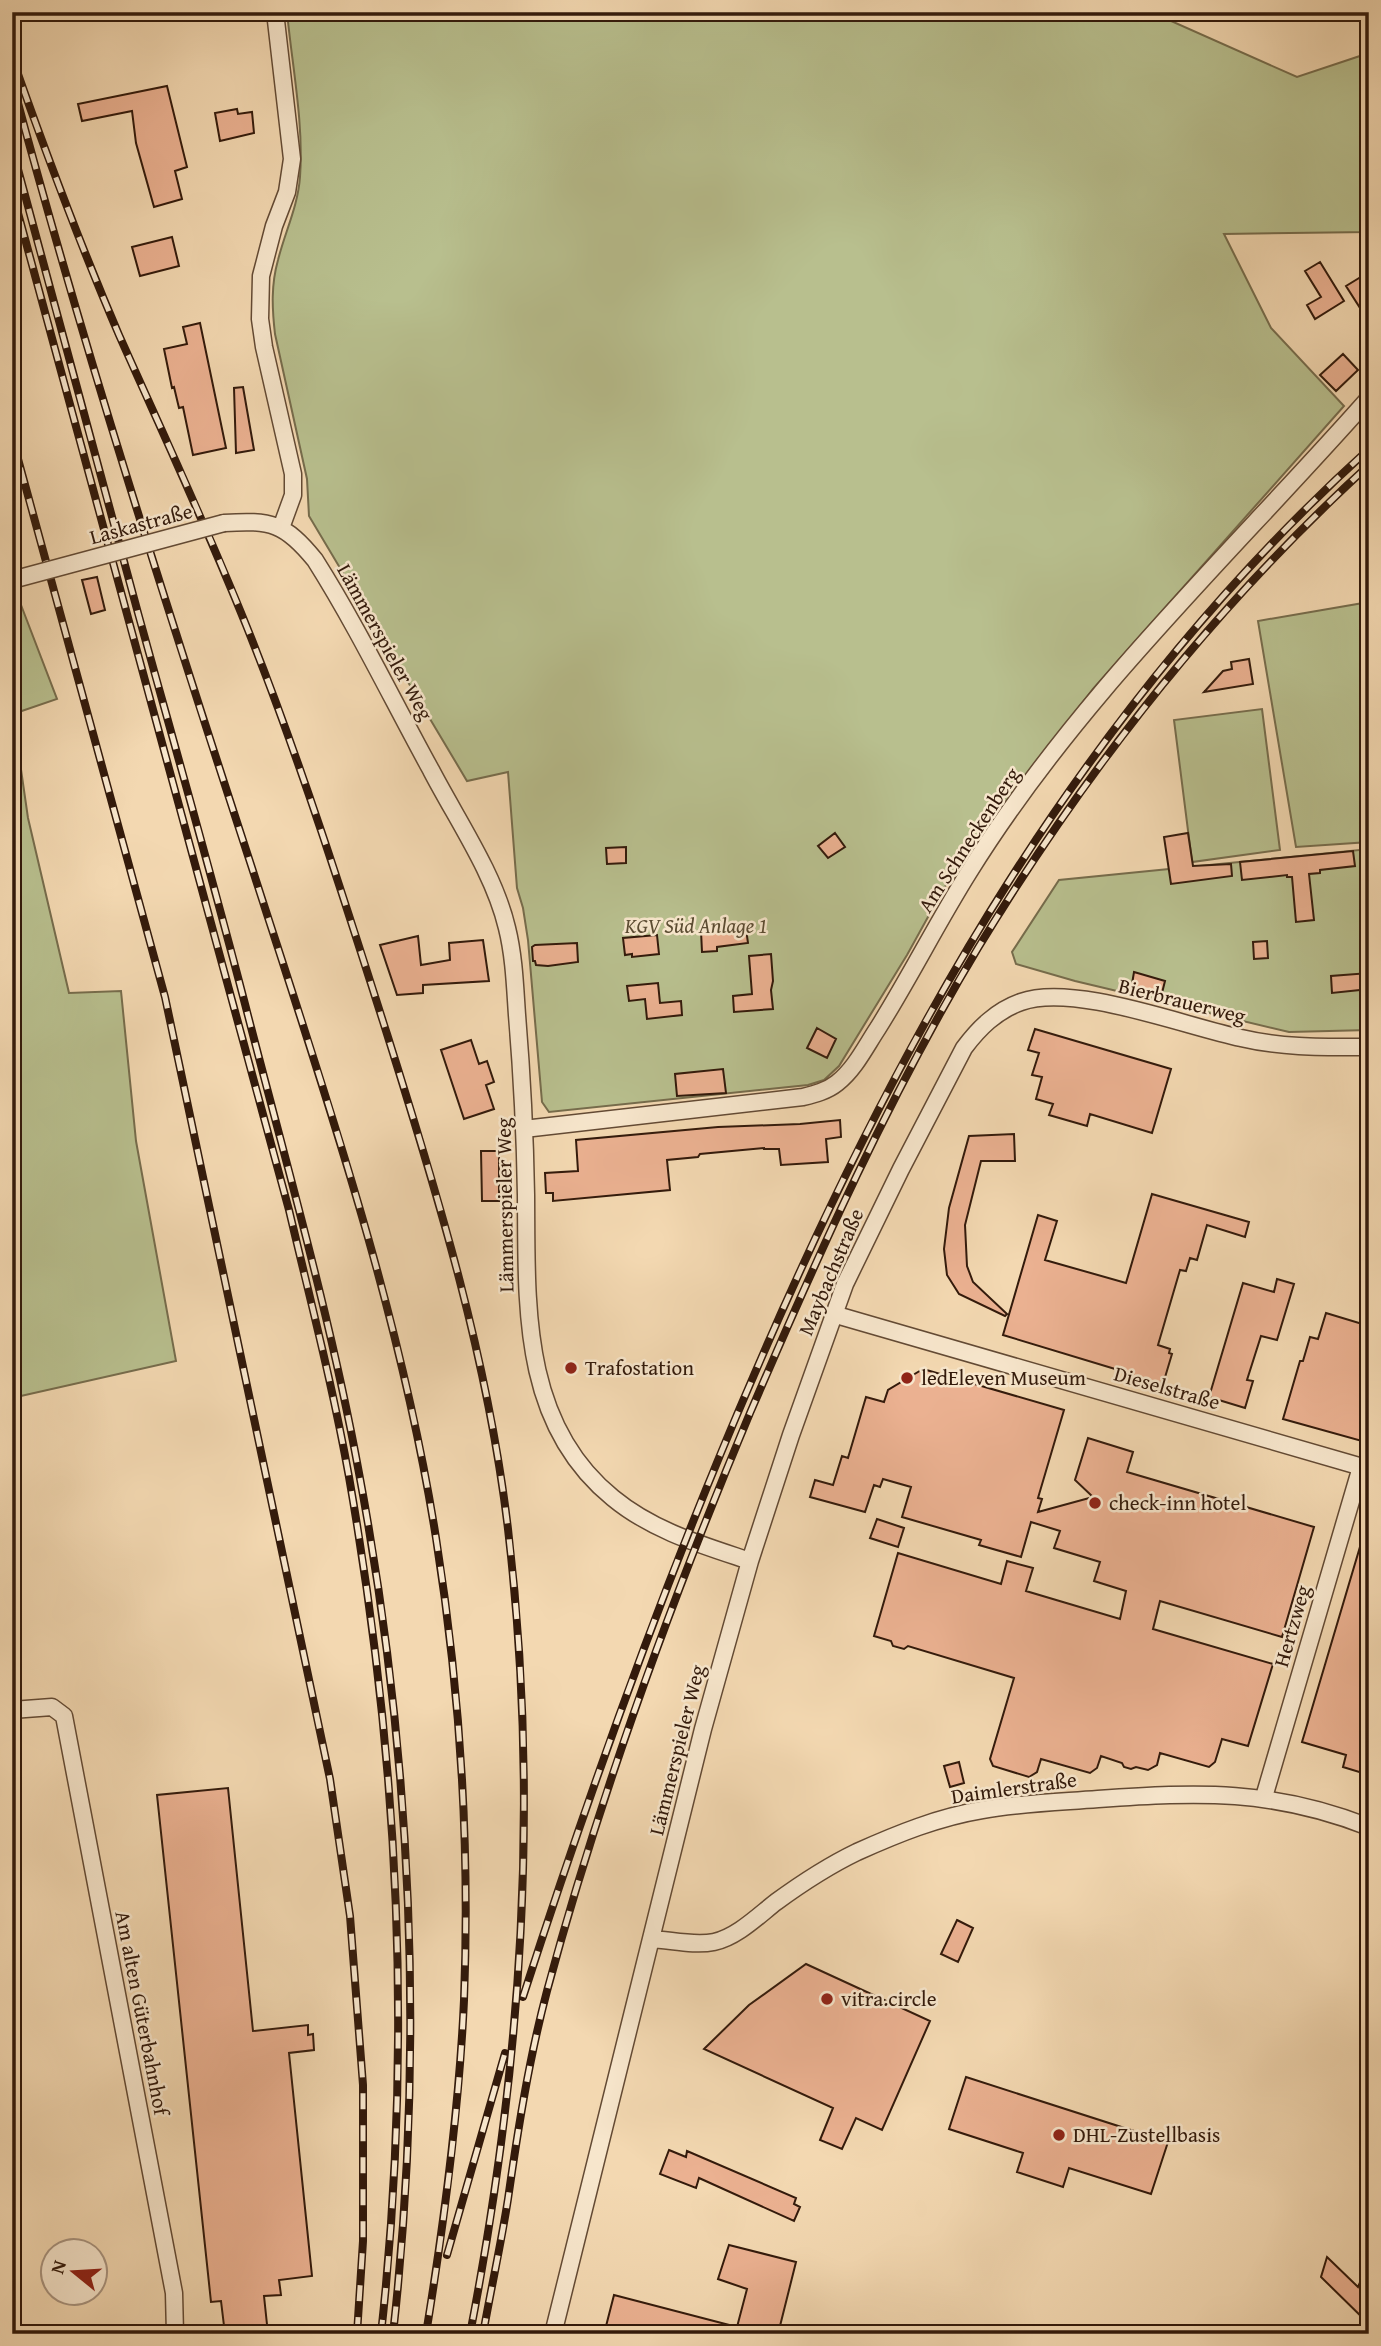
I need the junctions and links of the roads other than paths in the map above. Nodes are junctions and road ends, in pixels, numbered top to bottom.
1 (275, 12) edge
2 (1369, 398) edge
3 (281, 527) junction
4 (12, 580) edge
5 (989, 1019) joint
6 (1369, 1047) edge
7 (524, 1129) junction
8 (833, 1314) junction
9 (1365, 1468) edge
10 (750, 1561) junction
11 (12, 1710) edge
12 (1264, 1797) junction
13 (1369, 1827) edge
14 (651, 1939) junction
15 (175, 2334) edge
16 (553, 2334) edge

1 - 3 street
2 - 7 street, Am Schneckenberg
3 - 4 street, Laskastraße, bridge
3 - 7 street, Lämmerspieler Weg
5 - 6 street, Bierbrauerweg
5 - 8 street, Maybachstraße
7 - 10 street, Lämmerspieler Weg
8 - 9 street, Dieselstraße
8 - 10 street, Maybachstraße
9 - 12 street, Hertzweg
10 - 14 street, Lämmerspieler Weg
11 - 15 street, Am alten Güterbahnhof
12 - 13 street, Daimlerstraße
12 - 14 street, Daimlerstraße
14 - 16 street, Lämmerspieler Weg

